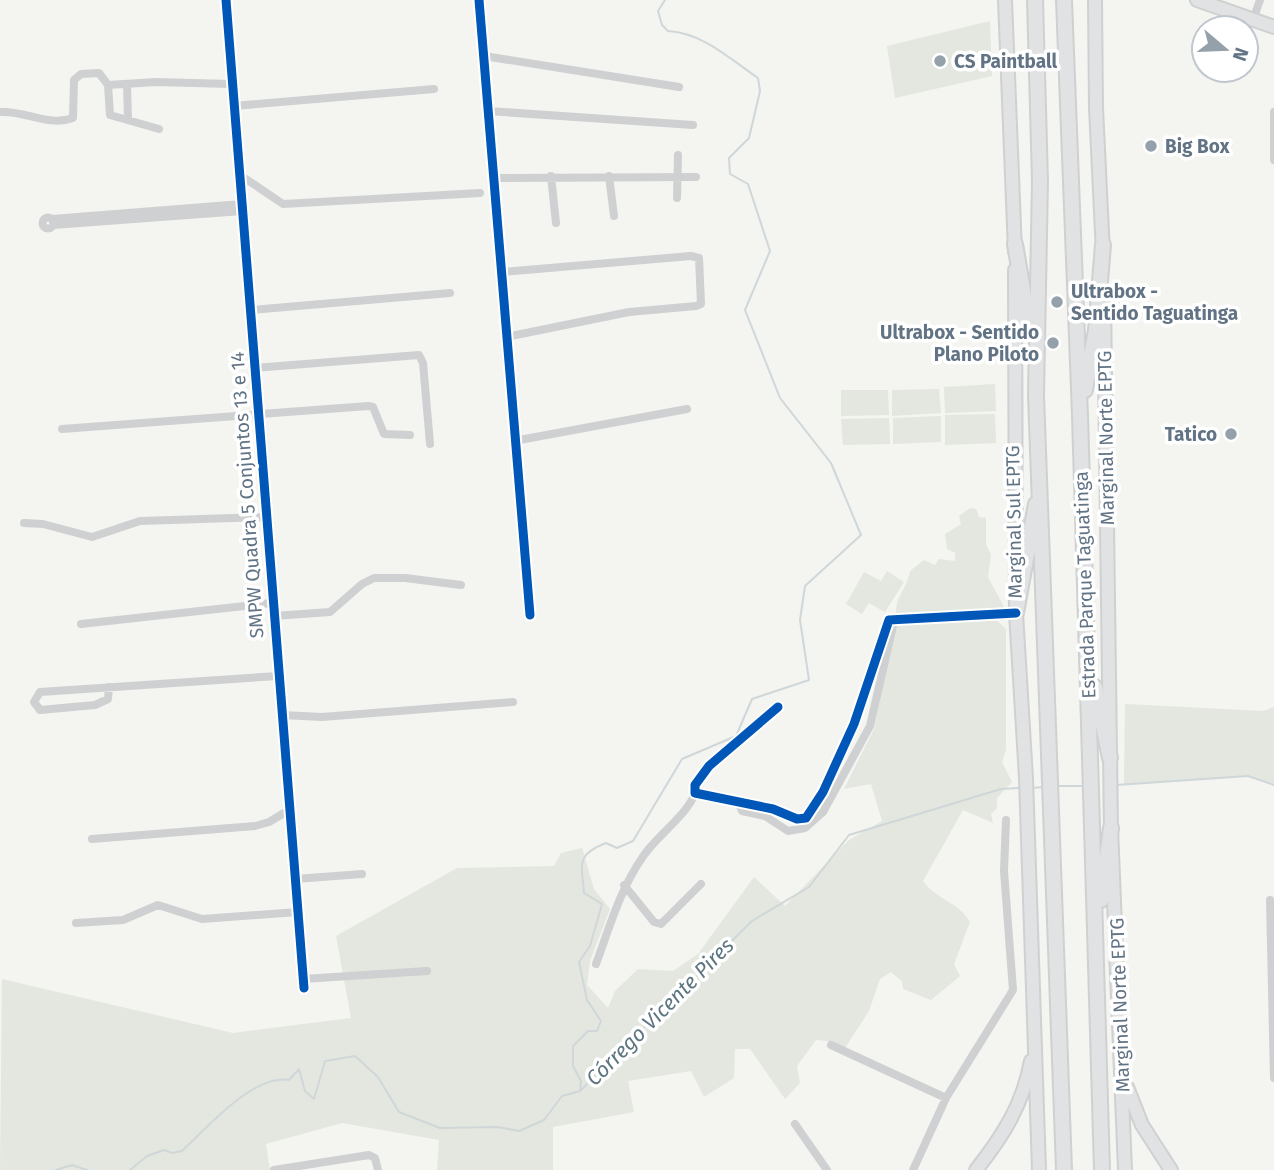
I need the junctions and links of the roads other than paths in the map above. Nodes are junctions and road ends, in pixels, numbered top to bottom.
1 (226, 0) edge
2 (479, 0) edge
3 (1005, 0) edge
4 (1035, 0) edge
5 (1064, 0) edge
6 (1096, 0) edge
7 (1197, 0) edge
8 (1229, 4) edge
9 (1244, 14) edge
10 (484, 56) junction
11 (127, 84) junction
12 (232, 84) junction
13 (108, 85) junction
14 (679, 87) dead end
15 (434, 89) dead end
16 (234, 106) junction
17 (488, 111) junction
18 (0, 112) edge
19 (1274, 112) edge
20 (128, 119) junction
21 (693, 125) dead end
22 (1274, 126) edge
23 (159, 129) dead end
24 (678, 155) dead end
25 (1274, 160) edge
26 (240, 175) junction
27 (551, 176) junction
28 (609, 176) junction
29 (678, 177) junction
30 (696, 177) dead end
31 (493, 178) junction
32 (480, 193) dead end
33 (677, 198) dead end
34 (242, 208) junction
35 (614, 216) dead end
36 (53, 222) dead end
37 (556, 223) dead end
38 (1015, 243) junction
39 (1103, 245) junction
40 (501, 272) junction
41 (450, 293) dead end
42 (250, 310) junction
43 (506, 337) junction
44 (254, 368) junction
45 (1036, 395) junction
46 (687, 409) dead end
47 (258, 413) junction
48 (1080, 415) junction
49 (62, 429) dead end
50 (410, 435) dead end
51 (514, 441) junction
52 (430, 444) dead end
53 (1041, 471) junction
54 (267, 517) junction
55 (24, 523) dead end
56 (461, 585) dead end
57 (271, 603) junction
58 (1016, 613) junction
59 (530, 615) dead end
60 (274, 616) junction
61 (895, 617) junction
62 (81, 624) dead end
63 (1086, 627) junction
64 (278, 676) junction
65 (109, 687) junction
66 (513, 702) dead end
67 (778, 707) dead end
68 (282, 715) junction
69 (1110, 758) junction
70 (695, 793) junction
71 (739, 804) junction
72 (289, 810) junction
73 (1006, 820) dead end
74 (1111, 828) junction
75 (92, 839) dead end
76 (362, 874) dead end
77 (295, 879) junction
78 (701, 884) dead end
79 (624, 885) junction
80 (1270, 900) dead end
81 (298, 912) junction
82 (76, 923) dead end
83 (1095, 943) junction
84 (596, 964) dead end
85 (427, 971) dead end
86 (1035, 1037) junction
87 (831, 1045) dead end
88 (1123, 1070) junction
89 (1274, 1078) edge
90 (946, 1098) junction
91 (795, 1124) dead end
92 (321, 1166) edge
93 (274, 1170) edge
94 (378, 1170) edge
95 (827, 1170) edge
96 (913, 1170) edge
97 (976, 1170) edge
98 (1040, 1170) edge
99 (1064, 1170) edge
100 (1102, 1170) edge
101 (1125, 1170) edge
102 (1171, 1170) edge

1 - 12 street, SMPW Quadra 5 Conjuntos 13 e 14
2 - 10 street
3 - 38 main road, Marginal Sul EPTG
4 - 45 highway, Estrada Parque Taguatinga
5 - 48 highway, Estrada Parque Taguatinga
6 - 39 main road, Marginal Norte EPTG
7 - 8 main road
8 - 9 main road
10 - 14 street
10 - 17 street
11 - 12 street
11 - 13 street
11 - 20 street
12 - 16 street, SMPW Quadra 5 Conjuntos 13 e 14
13 - 18 street
13 - 20 street
15 - 16 street
16 - 26 street, SMPW Quadra 5 Conjuntos 13 e 14
17 - 21 street
17 - 31 street
19 - 22 street
20 - 23 street
22 - 25 street
24 - 29 street
26 - 32 street
26 - 34 street, SMPW Quadra 5 Conjuntos 13 e 14
27 - 28 street
27 - 31 street
27 - 37 street
28 - 29 street
28 - 35 street
29 - 30 street
29 - 33 street
31 - 40 street
34 - 36 street
34 - 42 street, SMPW Quadra 5 Conjuntos 13 e 14
38 - 45 highway
38 - 58 main road, Marginal Sul EPTG
39 - 48 highway
39 - 69 main road, Marginal Norte EPTG
40 - 43 street
40 - 43 street
41 - 42 street
42 - 44 street, SMPW Quadra 5 Conjuntos 13 e 14
43 - 51 street
44 - 47 street, SMPW Quadra 5 Conjuntos 13 e 14
44 - 52 street
45 - 53 highway, Estrada Parque Taguatinga
46 - 51 street
47 - 49 street
47 - 50 street
47 - 54 street, SMPW Quadra 5 Conjuntos 13 e 14
48 - 63 highway, Estrada Parque Taguatinga
51 - 59 street
53 - 58 highway
53 - 99 highway, Estrada Parque Taguatinga
54 - 55 street
54 - 57 street, SMPW Quadra 5 Conjuntos 13 e 14
56 - 60 street
57 - 60 street, SMPW Quadra 5 Conjuntos 13 e 14
57 - 62 street
58 - 61 street
58 - 86 main road, Marginal Sul EPTG
60 - 64 street, SMPW Quadra 5 Conjuntos 13 e 14
61 - 71 street
61 - 71 street
63 - 69 highway
63 - 83 highway, Estrada Parque Taguatinga
64 - 65 street
64 - 68 street, SMPW Quadra 5 Conjuntos 13 e 14
65 - 65 street
66 - 68 street
67 - 70 street
68 - 72 street, SMPW Quadra 5 Conjuntos 13 e 14
69 - 74 main road, Marginal Norte EPTG
70 - 71 street
70 - 79 street
72 - 75 street
72 - 77 street, SMPW Quadra 5 Conjuntos 13 e 14
73 - 90 street
74 - 83 highway
74 - 88 main road, Marginal Norte EPTG
76 - 77 street
77 - 81 street, SMPW Quadra 5 Conjuntos 13 e 14
78 - 79 street
79 - 84 street
80 - 89 street
81 - 82 street
81 - 85 street, SMPW Quadra 5 Conjuntos 13 e 14
83 - 100 highway, Estrada Parque Taguatinga
86 - 97 main road
86 - 98 main road, Marginal Sul EPTG
87 - 90 street
88 - 101 main road, Marginal Norte EPTG
88 - 102 main road
90 - 96 street
91 - 95 street
92 - 93 street
92 - 94 street

